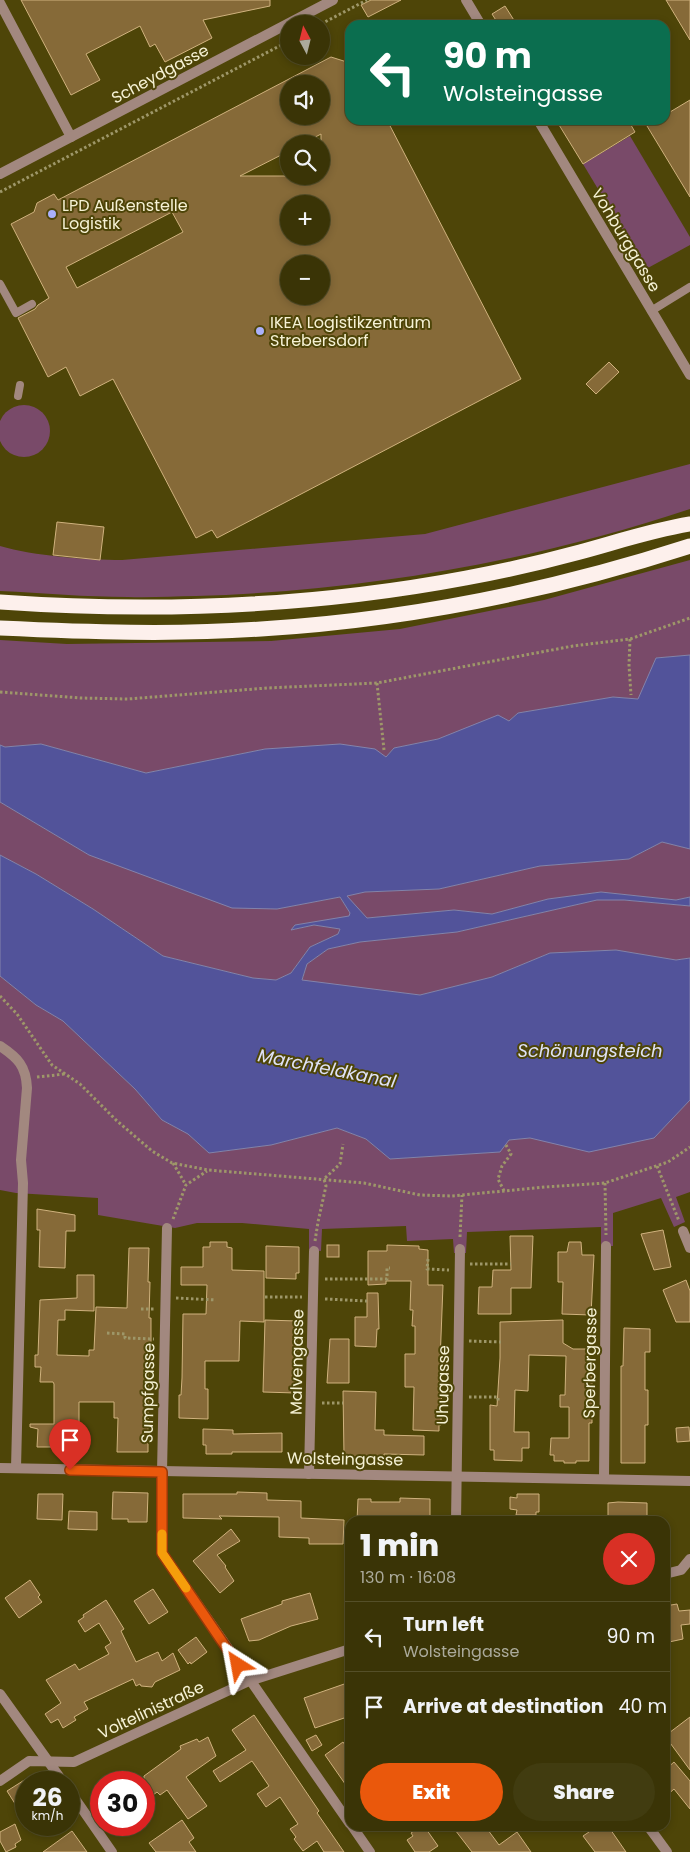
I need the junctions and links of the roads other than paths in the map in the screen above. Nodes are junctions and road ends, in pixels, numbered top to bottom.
1 (333, 0) edge
2 (466, 0) edge
3 (0, 3) edge
4 (478, 20) edge
5 (541, 125) edge
6 (71, 137) junction
7 (0, 174) edge
8 (0, 284) edge
9 (690, 288) edge
10 (32, 304) dead end
11 (651, 311) junction
12 (690, 375) edge
13 (20, 385) dead end
14 (18, 396) dead end
15 (690, 514) edge
16 (690, 524) edge
17 (671, 527) junction
18 (690, 546) edge
19 (0, 602) edge
20 (0, 628) edge
21 (0, 1046) edge
22 (167, 1228) road end
23 (683, 1231) road end
24 (606, 1246) road end
25 (460, 1248) road end
26 (690, 1248) edge
27 (314, 1251) road end
28 (0, 1468) edge
29 (16, 1468) junction
30 (162, 1472) junction
31 (309, 1474) junction
32 (458, 1476) junction
33 (604, 1480) junction
34 (690, 1481) edge
35 (456, 1516) edge
36 (690, 1559) edge
37 (686, 1570) edge
38 (670, 1573) edge
39 (345, 1651) edge
40 (249, 1681) junction
41 (0, 1694) edge
42 (48, 1762) junction
43 (55, 1771) edge
44 (0, 1781) edge
45 (80, 1806) edge
46 (345, 1817) edge
47 (355, 1831) edge
48 (652, 1831) edge
49 (112, 1852) edge
50 (370, 1852) edge
51 (667, 1852) edge

1 - 6 street, Scheydgasse
2 - 4 street
3 - 6 street
5 - 11 street, Vohburggasse
6 - 7 street, Scheydgasse
8 - 10 lane
9 - 11 lane
11 - 12 street, Vohburggasse
13 - 14 lane
15 - 17 highway
16 - 17 highway
17 - 19 highway
18 - 20 highway
21 - 29 street
22 - 30 street, Sumpfgasse
23 - 26 street
24 - 33 street, Sperbergasse
25 - 32 street, Uhugasse
27 - 31 street, Malvengasse
28 - 29 street, Wolsteingasse
29 - 30 street, Wolsteingasse
30 - 31 street, Wolsteingasse
30 - 40 street, Sumpfgasse
31 - 32 street, Wolsteingasse
32 - 33 street, Wolsteingasse
32 - 35 street, Uhugasse
33 - 34 street, Wolsteingasse
36 - 37 street
37 - 38 street
39 - 40 street, Voltelinistraße
40 - 42 street, Voltelinistraße
40 - 46 street, Sumpfgasse
41 - 42 street
42 - 43 street
42 - 44 street, Voltelinistraße
45 - 49 street
47 - 50 street, Sumpfgasse
48 - 51 street

